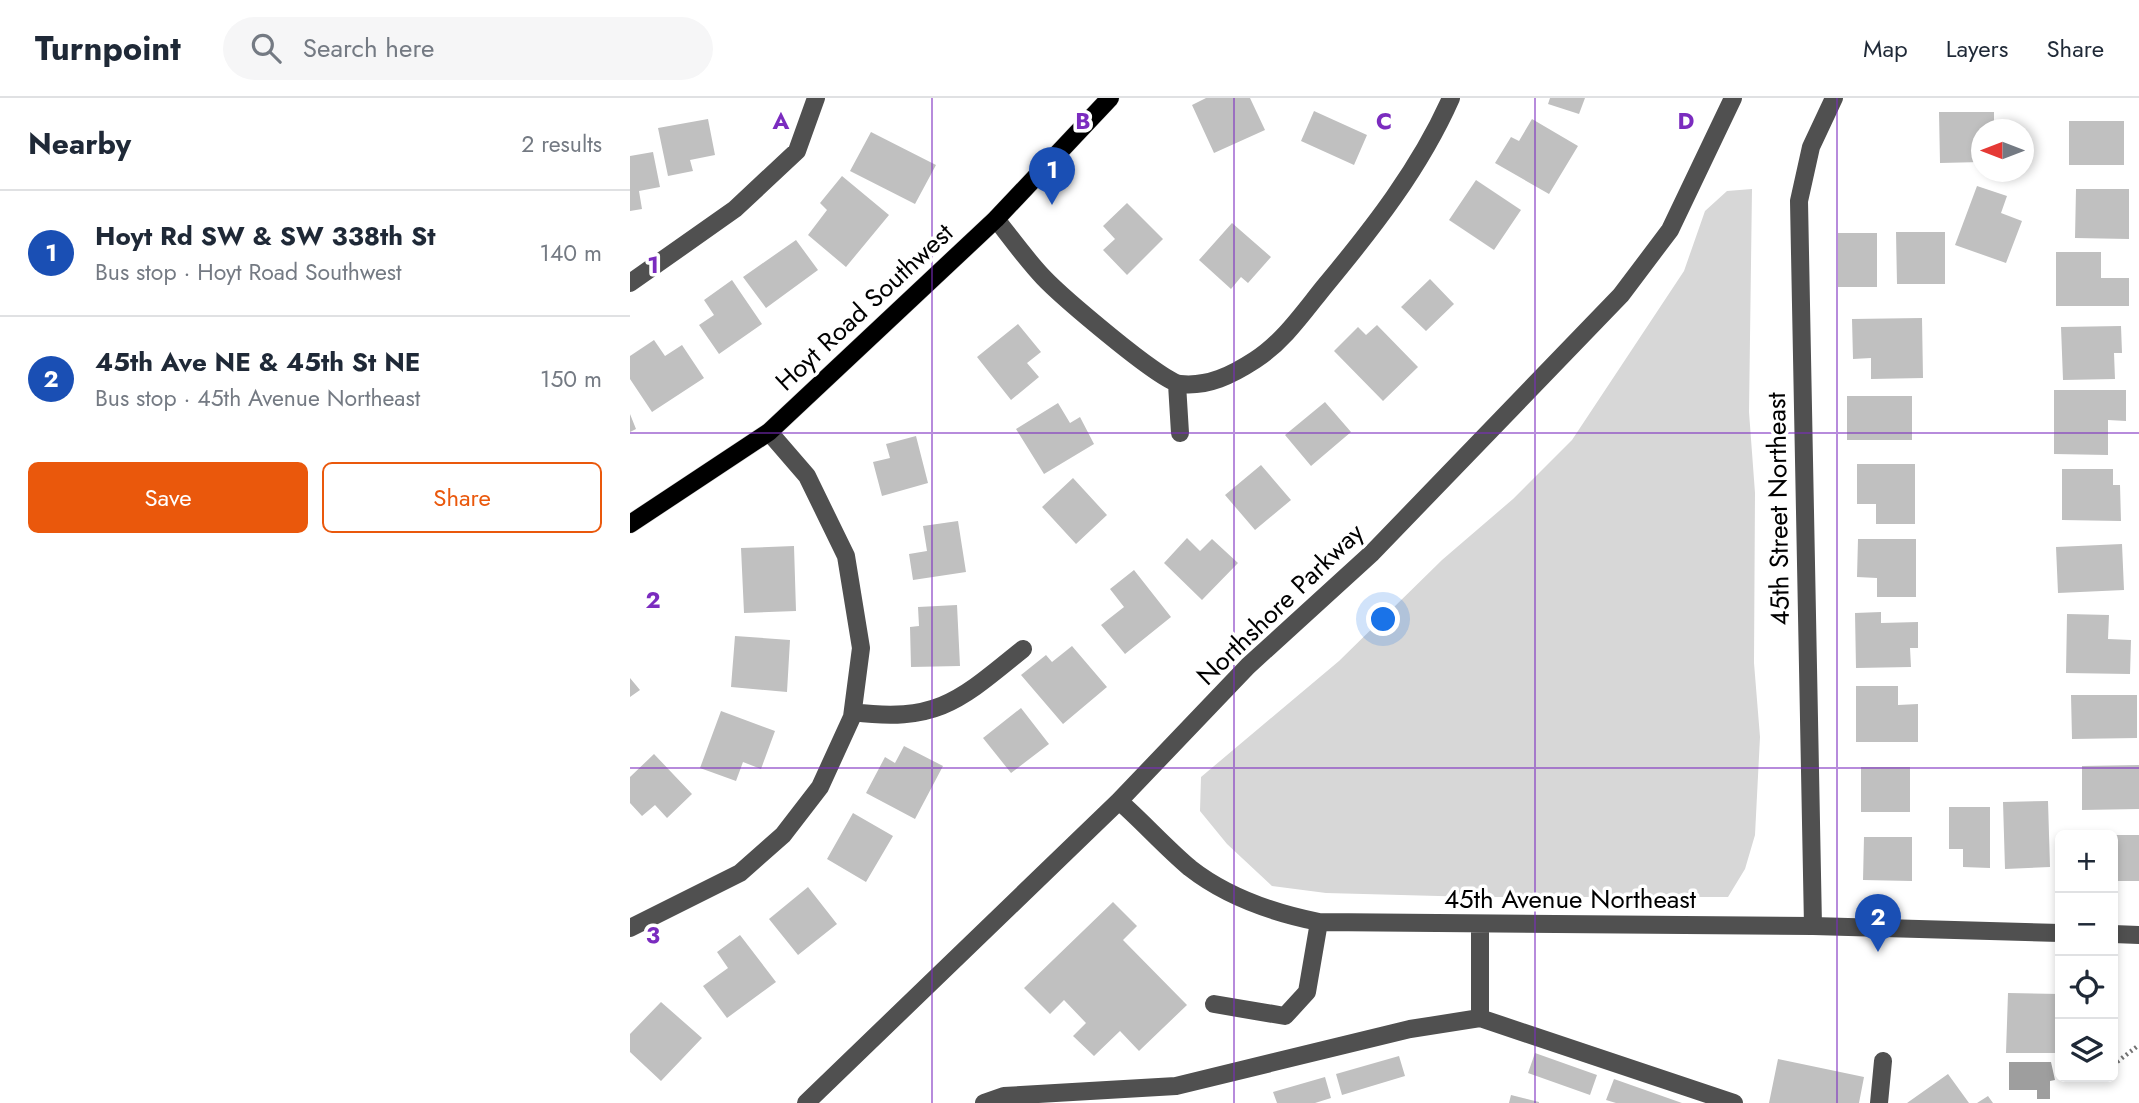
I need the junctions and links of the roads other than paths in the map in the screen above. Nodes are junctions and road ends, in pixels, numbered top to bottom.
1 (816, 98) edge
2 (1110, 98) edge
3 (1451, 98) edge
4 (1733, 98) edge
5 (1834, 98) edge
6 (996, 219) junction
7 (630, 283) edge
8 (1177, 384) junction
9 (769, 432) junction
10 (1180, 433) dead end
11 (630, 524) edge
12 (1023, 649) dead end
13 (853, 712) junction
14 (1119, 801) junction
15 (1320, 922) junction
16 (1479, 924) junction
17 (1813, 926) junction
18 (630, 928) edge
19 (2055, 933) edge
20 (2118, 934) edge
21 (2139, 935) edge
22 (1213, 1004) dead end
23 (1479, 1018) junction
24 (1883, 1061) dead end
25 (806, 1103) edge
26 (984, 1103) edge
27 (1734, 1103) edge
28 (1879, 1103) edge

1 - 7 street
2 - 6 main road, Hoyt Road Southwest
3 - 8 street
4 - 14 street, Northshore Parkway
5 - 17 street, 45th Street Northeast
6 - 8 street
6 - 9 main road, Hoyt Road Southwest
8 - 10 street
9 - 11 main road, Hoyt Road Southwest
9 - 13 street
12 - 13 street
13 - 18 street
14 - 15 street, 45th Avenue Northeast
14 - 25 street, Northshore Parkway
15 - 16 street, 45th Avenue Northeast
15 - 22 street
16 - 17 street, 45th Avenue Northeast
16 - 23 street
17 - 19 street, 45th Avenue Northeast
20 - 21 street
23 - 26 street
23 - 27 street
24 - 28 street

